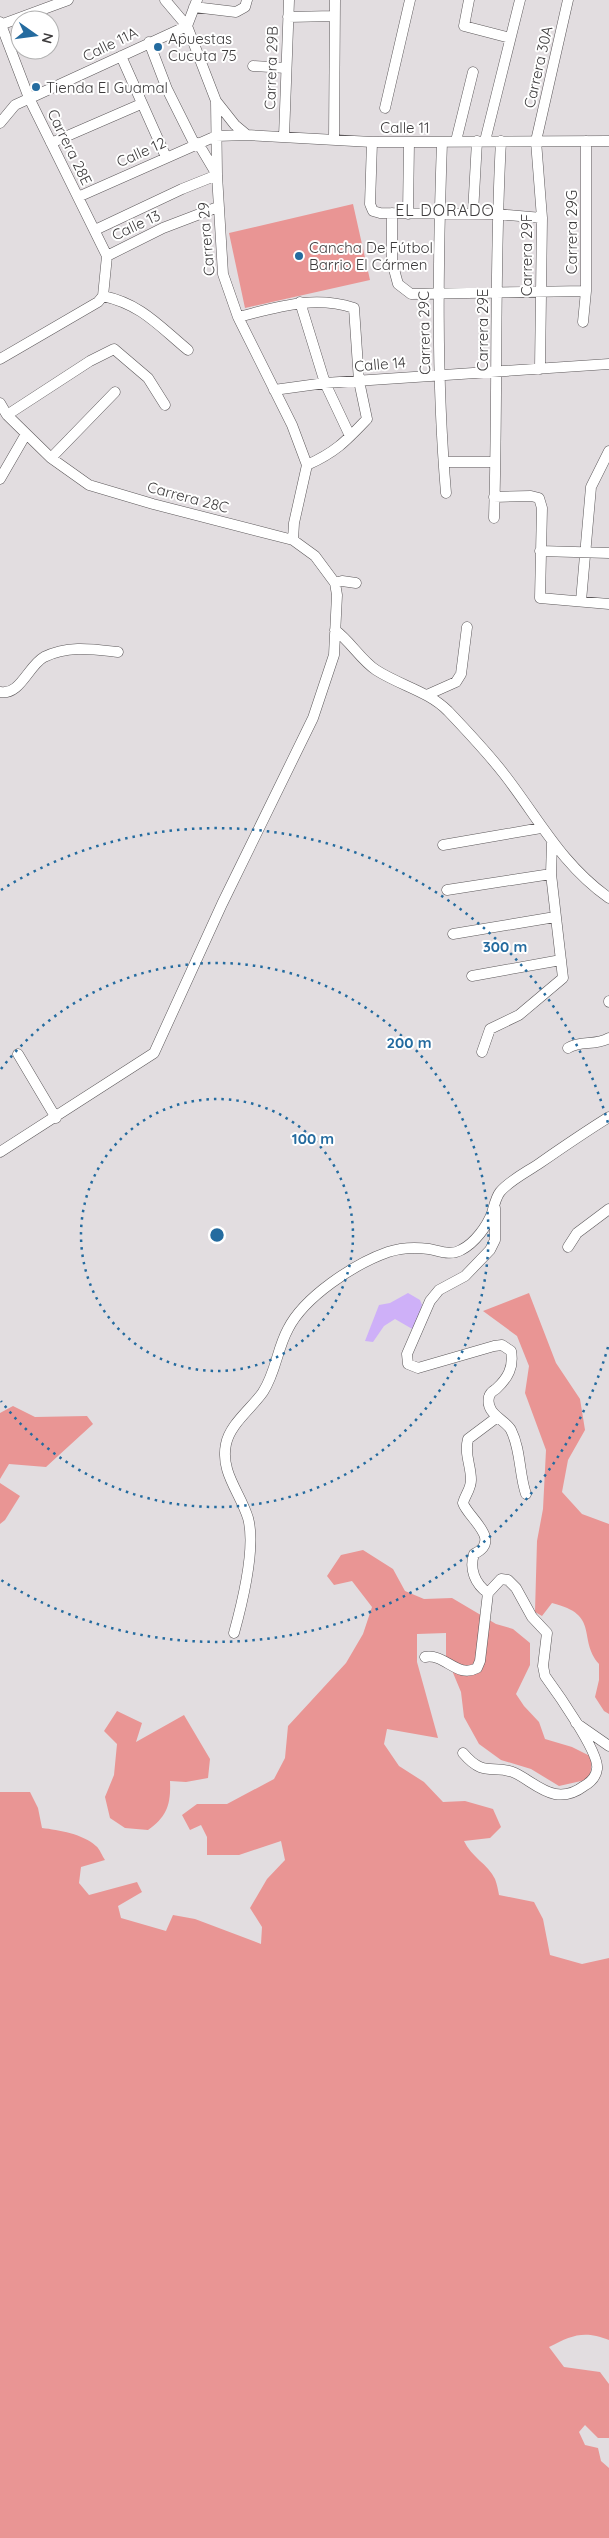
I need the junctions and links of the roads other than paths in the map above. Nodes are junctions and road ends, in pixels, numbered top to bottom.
1 (68, 0) edge
2 (166, 0) edge
3 (248, 0) edge
4 (289, 0) edge
5 (335, 0) edge
6 (410, 0) edge
7 (470, 0) edge
8 (520, 0) edge
9 (568, 0) edge
10 (196, 4) edge
11 (334, 16) junction
12 (288, 17) junction
13 (0, 24) edge
14 (187, 26) junction
15 (510, 38) junction
16 (149, 42) junction
17 (121, 56) junction
18 (253, 66) dead end
19 (286, 68) junction
20 (473, 72) dead end
21 (29, 98) junction
22 (216, 101) junction
23 (141, 104) junction
24 (385, 108) dead end
25 (0, 124) edge
26 (247, 135) junction
27 (216, 136) junction
28 (284, 138) junction
29 (334, 140) junction
30 (586, 140) junction
31 (456, 141) junction
32 (481, 141) junction
33 (501, 141) junction
34 (536, 141) junction
35 (609, 141) edge
36 (372, 142) junction
37 (409, 142) junction
38 (442, 142) junction
39 (51, 143) junction
40 (196, 144) junction
41 (166, 157) junction
42 (217, 175) junction
43 (78, 197) junction
44 (218, 208) junction
45 (392, 213) junction
46 (473, 213) junction
47 (408, 214) junction
48 (440, 214) junction
49 (497, 214) junction
50 (542, 218) junction
51 (95, 230) junction
52 (107, 256) junction
53 (586, 291) junction
54 (497, 292) junction
55 (540, 292) junction
56 (438, 294) junction
57 (104, 296) junction
58 (300, 302) junction
59 (238, 317) junction
60 (583, 322) dead end
61 (188, 350) dead end
62 (0, 359) edge
63 (609, 364) edge
64 (540, 369) junction
65 (497, 370) junction
66 (439, 374) junction
67 (359, 381) junction
68 (325, 383) junction
69 (274, 390) junction
70 (115, 392) dead end
71 (0, 403) edge
72 (166, 404) dead end
73 (7, 415) junction
74 (26, 434) junction
75 (350, 436) junction
76 (609, 451) edge
77 (51, 458) junction
78 (444, 462) junction
79 (495, 462) junction
80 (307, 465) junction
81 (0, 479) edge
82 (446, 493) dead end
83 (494, 497) junction
84 (494, 518) dead end
85 (293, 540) junction
86 (540, 551) junction
87 (584, 553) junction
88 (609, 553) edge
89 (335, 583) junction
90 (356, 583) dead end
91 (581, 602) junction
92 (609, 604) edge
93 (467, 627) dead end
94 (335, 630) junction
95 (118, 652) dead end
96 (0, 692) edge
97 (429, 694) junction
98 (541, 828) junction
99 (552, 843) junction
100 (443, 845) dead end
101 (551, 874) junction
102 (447, 890) dead end
103 (609, 898) edge
104 (555, 917) junction
105 (453, 934) dead end
106 (561, 960) junction
107 (472, 976) dead end
108 (609, 1038) edge
109 (568, 1048) dead end
110 (482, 1052) dead end
111 (18, 1054) dead end
112 (56, 1118) junction
113 (609, 1118) edge
114 (0, 1152) edge
115 (495, 1204) junction
116 (609, 1209) edge
117 (568, 1247) dead end
118 (496, 1418) junction
119 (526, 1494) dead end
120 (488, 1593) junction
121 (234, 1633) dead end
122 (424, 1657) dead end
123 (576, 1722) junction
124 (609, 1746) edge
125 (463, 1754) dead end

1 - 13 street
2 - 14 street, Carrera 29
3 - 10 street
4 - 12 street, Carrera 29B
5 - 11 street
6 - 24 street
7 - 15 street
8 - 15 street
9 - 34 street, Carrera 30A
10 - 14 street
11 - 12 street
11 - 29 street
12 - 19 street, Carrera 29B
13 - 21 street, Carrera 28E
14 - 16 street, Calle 11A
14 - 22 street, Carrera 29
15 - 32 street
16 - 17 street, Calle 11A
16 - 40 street
17 - 21 street, Calle 11A
17 - 23 street
18 - 19 street
19 - 28 street, Carrera 29B
20 - 31 street
21 - 25 street, Calle 11A
21 - 39 street, Carrera 28E
22 - 26 street
22 - 27 street, Carrera 29
23 - 39 street
23 - 41 street
26 - 27 street, Calle 11
26 - 28 street, Calle 11
27 - 40 street, Calle 12
27 - 42 street, Carrera 29
28 - 29 street, Calle 11
29 - 36 street, Calle 11
30 - 34 street, Calle 11
30 - 35 street, Calle 11
30 - 53 street, Carrera 29G
31 - 32 street, Calle 11
31 - 38 street, Calle 11
32 - 33 street, Calle 11
32 - 46 street
33 - 34 street, Calle 11
33 - 49 street, Carrera 29E
34 - 50 street, Carrera 29F
36 - 37 street, Calle 11
36 - 45 street
37 - 38 street, Calle 11
37 - 47 street
38 - 48 street, Carrera 29C
39 - 43 street, Carrera 28E
40 - 41 street, Calle 12
40 - 42 street
41 - 43 street, Calle 12
42 - 44 street, Carrera 29
42 - 51 street
43 - 51 street, Carrera 28E
44 - 52 street, Calle 13
44 - 59 street, Carrera 29
45 - 47 street
45 - 56 street
46 - 48 street
46 - 49 street
47 - 48 street
48 - 56 street, Carrera 29C
49 - 50 street
49 - 54 street, Carrera 29E
50 - 55 street, Carrera 29F
51 - 52 street, Carrera 28E
52 - 57 street, Calle 13
53 - 55 street
53 - 60 street, Carrera 29G
54 - 55 street
54 - 56 street
54 - 65 street, Carrera 29E
55 - 64 street, Carrera 29F
56 - 66 street, Carrera 29C
57 - 61 street
57 - 62 street
58 - 59 street
58 - 67 street
58 - 68 street
59 - 69 street, Carrera 29
63 - 64 street, Calle 14
64 - 65 street, Calle 14
65 - 66 street, Calle 14
65 - 79 street, Carrera 29E
66 - 67 street, Calle 14
66 - 78 street, Carrera 29C
67 - 68 street, Calle 14
67 - 75 street
68 - 69 street, Calle 14
68 - 75 street
69 - 80 street, Carrera 29
70 - 77 street
71 - 73 street, Carrera 28C
72 - 73 street
73 - 74 street, Carrera 28C
74 - 77 street, Carrera 28C
74 - 81 street
75 - 80 street
76 - 87 street
77 - 85 street, Carrera 28C
78 - 79 street
78 - 82 street, Carrera 29C
79 - 83 street, Carrera 29E
80 - 85 street
83 - 84 street, Carrera 29E
83 - 86 street
85 - 89 street, Carrera 28C
86 - 87 street
86 - 91 street
87 - 88 street
87 - 91 street
89 - 90 street
89 - 94 street
91 - 92 street
93 - 97 street
94 - 97 street
94 - 112 street
95 - 96 street
97 - 98 street
98 - 99 street
98 - 100 street
99 - 101 street
99 - 103 street
101 - 102 street
101 - 104 street
104 - 105 street
104 - 106 street
106 - 107 street
106 - 110 street
108 - 109 street
111 - 112 street
112 - 114 street
113 - 115 street
115 - 118 street
115 - 121 street
116 - 117 street
118 - 119 street
118 - 120 street
120 - 122 street
120 - 123 street
123 - 124 street
123 - 125 street

